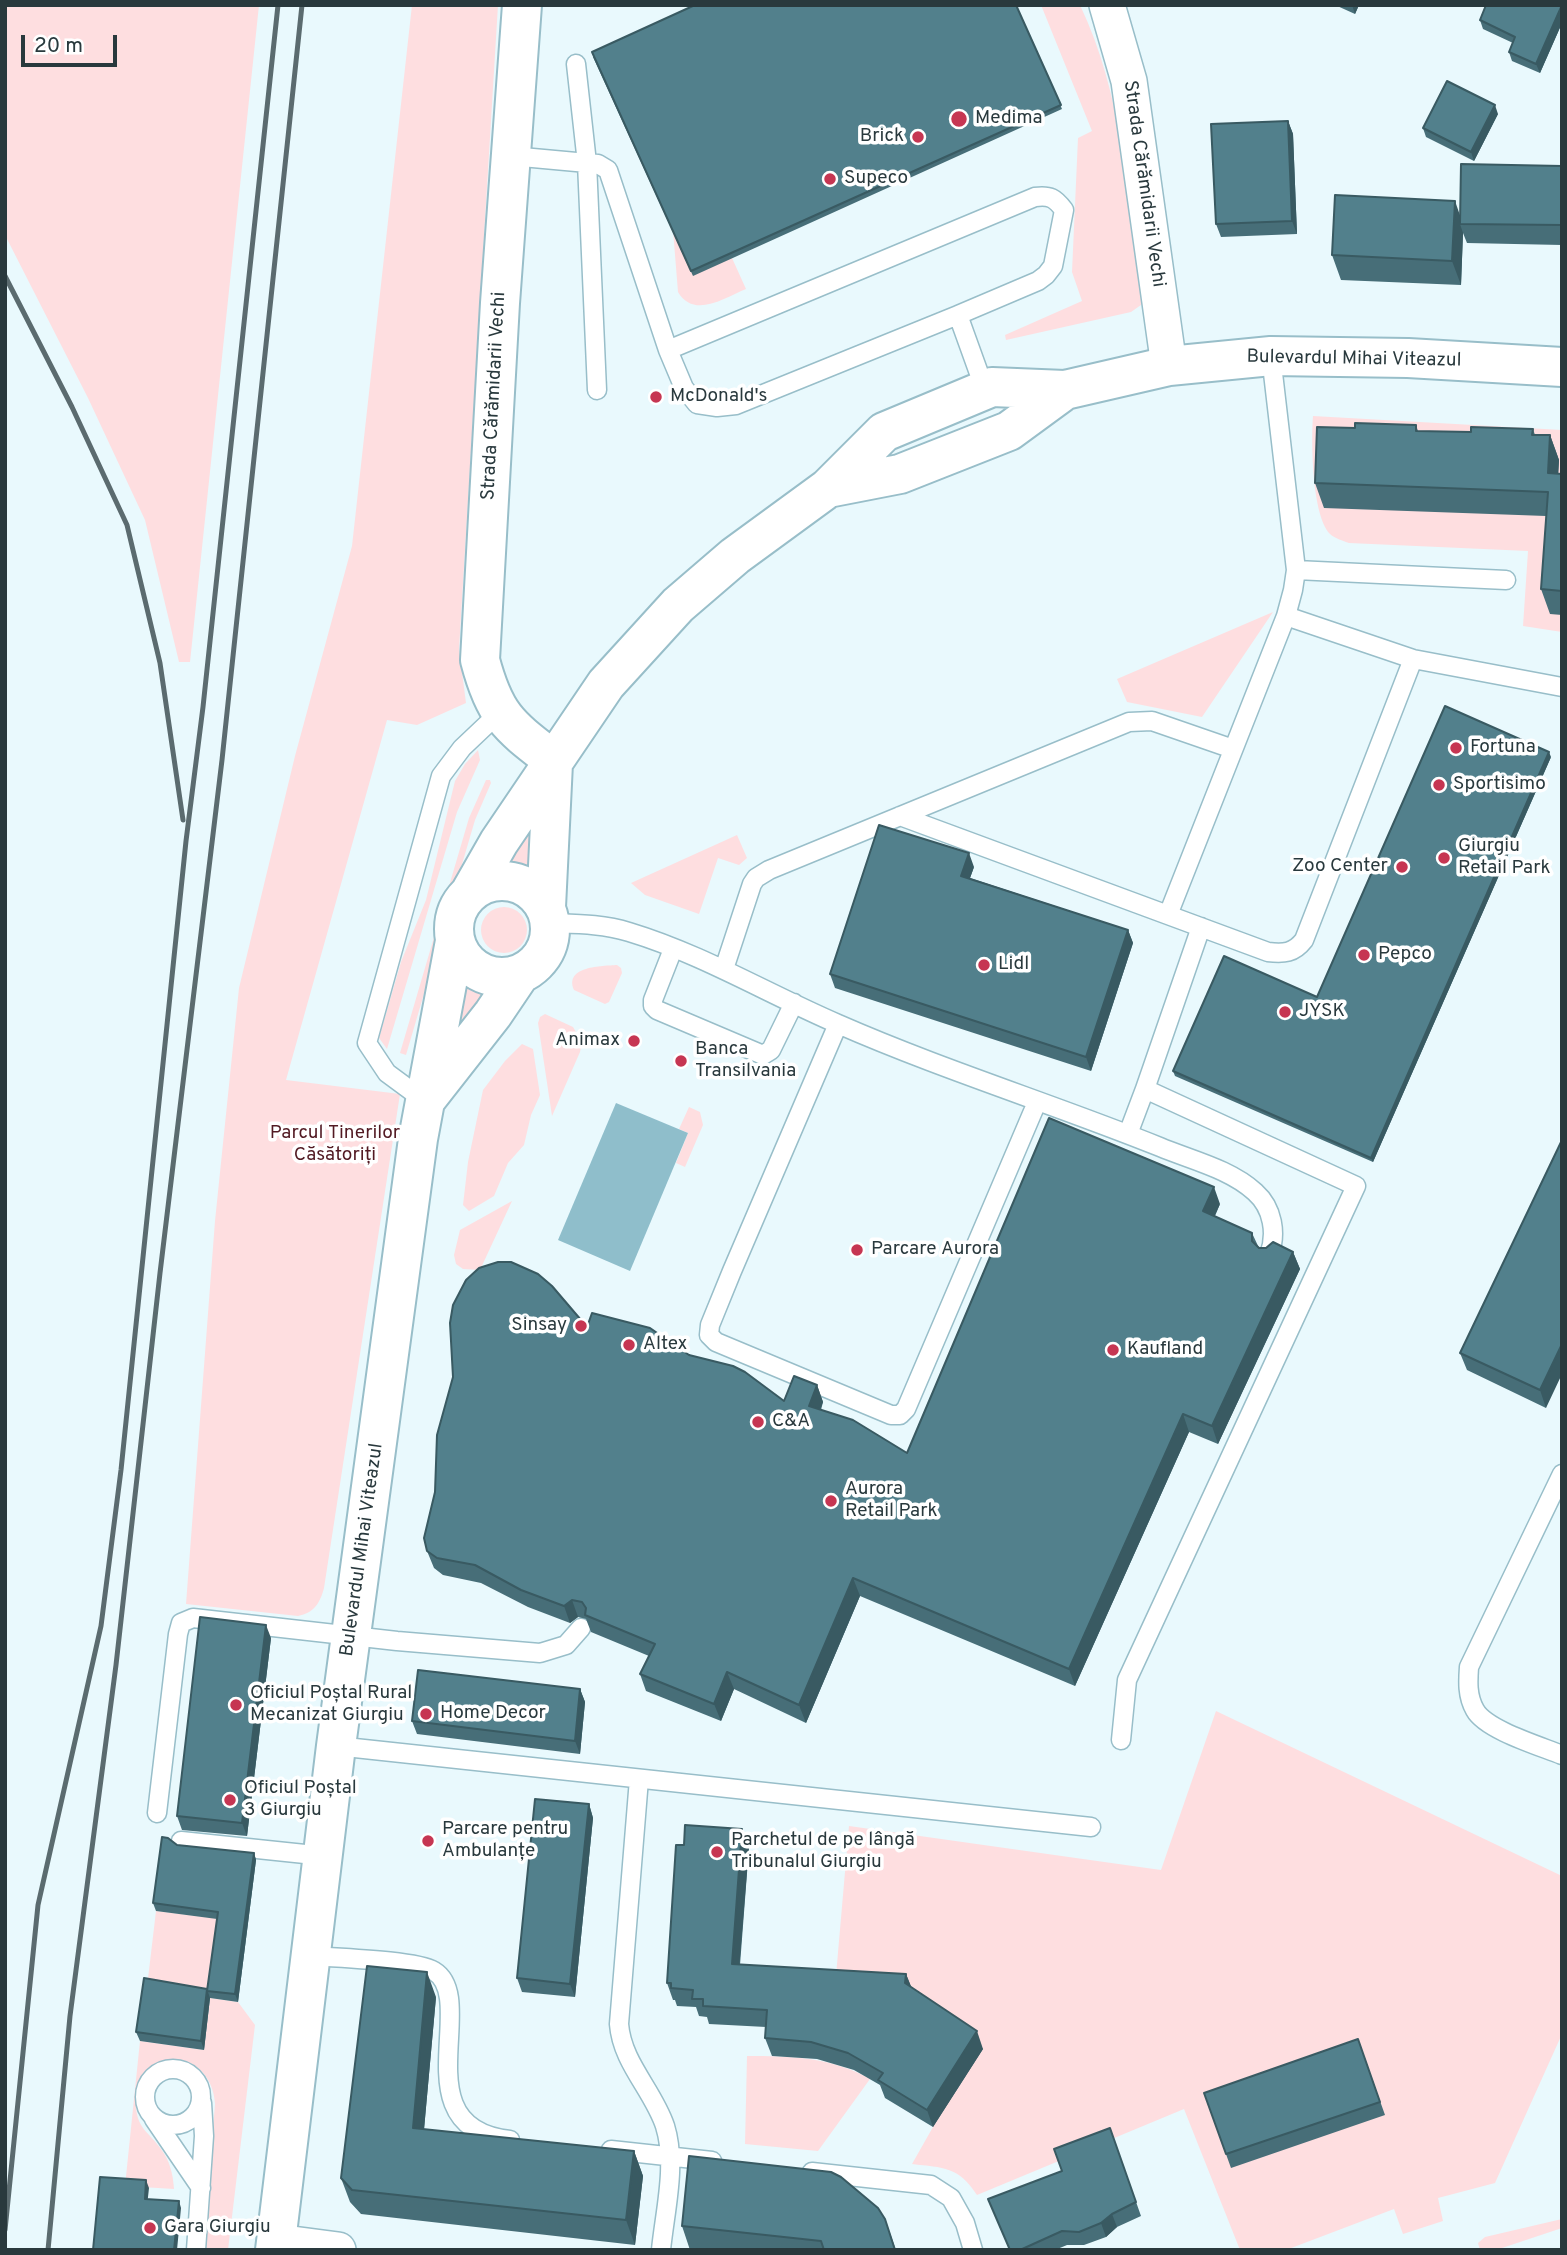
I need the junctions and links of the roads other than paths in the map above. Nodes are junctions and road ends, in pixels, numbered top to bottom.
1 (522, 5) edge
2 (1107, 5) edge
3 (576, 64) dead end
4 (511, 156) junction
5 (587, 163) junction
6 (958, 315) junction
7 (668, 349) junction
8 (1271, 356) junction
9 (1169, 366) junction
10 (1562, 367) edge
11 (597, 390) dead end
12 (985, 390) junction
13 (1065, 390) junction
14 (828, 488) junction
15 (1296, 570) junction
16 (1506, 580) dead end
17 (1286, 616) junction
18 (1413, 659) junction
19 (1562, 687) edge
20 (500, 712) junction
21 (1233, 749) junction
22 (553, 760) junction
23 (900, 816) junction
24 (471, 891) junction
25 (548, 915) junction
26 (1168, 915) junction
27 (1201, 927) junction
28 (455, 941) junction
29 (673, 949) junction
30 (724, 969) junction
31 (520, 974) junction
32 (794, 1003) junction
33 (838, 1024) junction
34 (1144, 1089) junction
35 (425, 1101) junction
36 (1037, 1102) junction
37 (1128, 1134) junction
38 (1269, 1255) edge
39 (1562, 1474) edge
40 (582, 1628) edge
41 (351, 1636) junction
42 (1121, 1740) dead end
43 (336, 1746) junction
44 (1562, 1755) edge
45 (639, 1779) junction
46 (157, 1813) dead end
47 (1091, 1827) dead end
48 (181, 1841) edge
49 (324, 1856) junction
50 (312, 1956) junction
51 (202, 2097) junction
52 (152, 2116) junction
53 (522, 2141) edge
54 (589, 2148) edge
55 (671, 2156) junction
56 (726, 2162) edge
57 (794, 2170) edge
58 (201, 2188) junction
59 (276, 2246) edge
60 (196, 2250) edge
61 (338, 2250) edge
62 (661, 2250) edge
63 (972, 2250) edge

1 - 4 main road, Strada Cărămidarii Vechi
2 - 9 street, Strada Cărămidarii Vechi
3 - 5 lane
4 - 5 lane
4 - 20 main road, Strada Cărămidarii Vechi
5 - 7 lane
5 - 11 lane
6 - 7 lane
6 - 7 lane
6 - 12 lane
8 - 9 main road, Bulevardul Mihai Viteazul
8 - 10 main road, Bulevardul Mihai Viteazul
8 - 15 lane
9 - 13 main road, Bulevardul Mihai Viteazul
12 - 13 main road, Bulevardul Mihai Viteazul
12 - 14 main road, Bulevardul Mihai Viteazul
13 - 14 main road, Bulevardul Mihai Viteazul
14 - 22 main road, Bulevardul Mihai Viteazul
15 - 16 lane
15 - 17 lane
17 - 18 lane
17 - 21 lane
18 - 19 lane
18 - 27 lane
20 - 22 main road, Strada Cărămidarii Vechi
20 - 35 lane
21 - 23 lane
21 - 26 lane
22 - 24 main road, Bulevardul Mihai Viteazul
22 - 25 main road
23 - 26 lane
23 - 30 lane
24 - 25 main road
24 - 28 main road
25 - 29 lane
25 - 31 main road
26 - 27 lane
27 - 34 lane
28 - 31 main road
28 - 35 main road, Bulevardul Mihai Viteazul
29 - 30 lane
29 - 32 lane
30 - 32 lane
31 - 35 main road
32 - 33 lane
33 - 36 lane
33 - 36 lane
34 - 37 lane
34 - 42 lane
35 - 41 main road, Bulevardul Mihai Viteazul
36 - 37 lane
37 - 38 lane
39 - 44 lane
40 - 41 lane
41 - 43 main road, Bulevardul Mihai Viteazul
41 - 46 lane
43 - 45 lane
43 - 49 main road, Bulevardul Mihai Viteazul
45 - 47 lane
45 - 55 lane
48 - 49 lane
49 - 50 main road, Bulevardul Mihai Viteazul
50 - 53 lane
50 - 59 main road, Bulevardul Mihai Viteazul
51 - 52 lane
51 - 52 lane
51 - 58 lane
52 - 58 lane
54 - 55 lane
55 - 56 lane
55 - 62 lane
57 - 63 lane
58 - 60 lane
59 - 61 street

